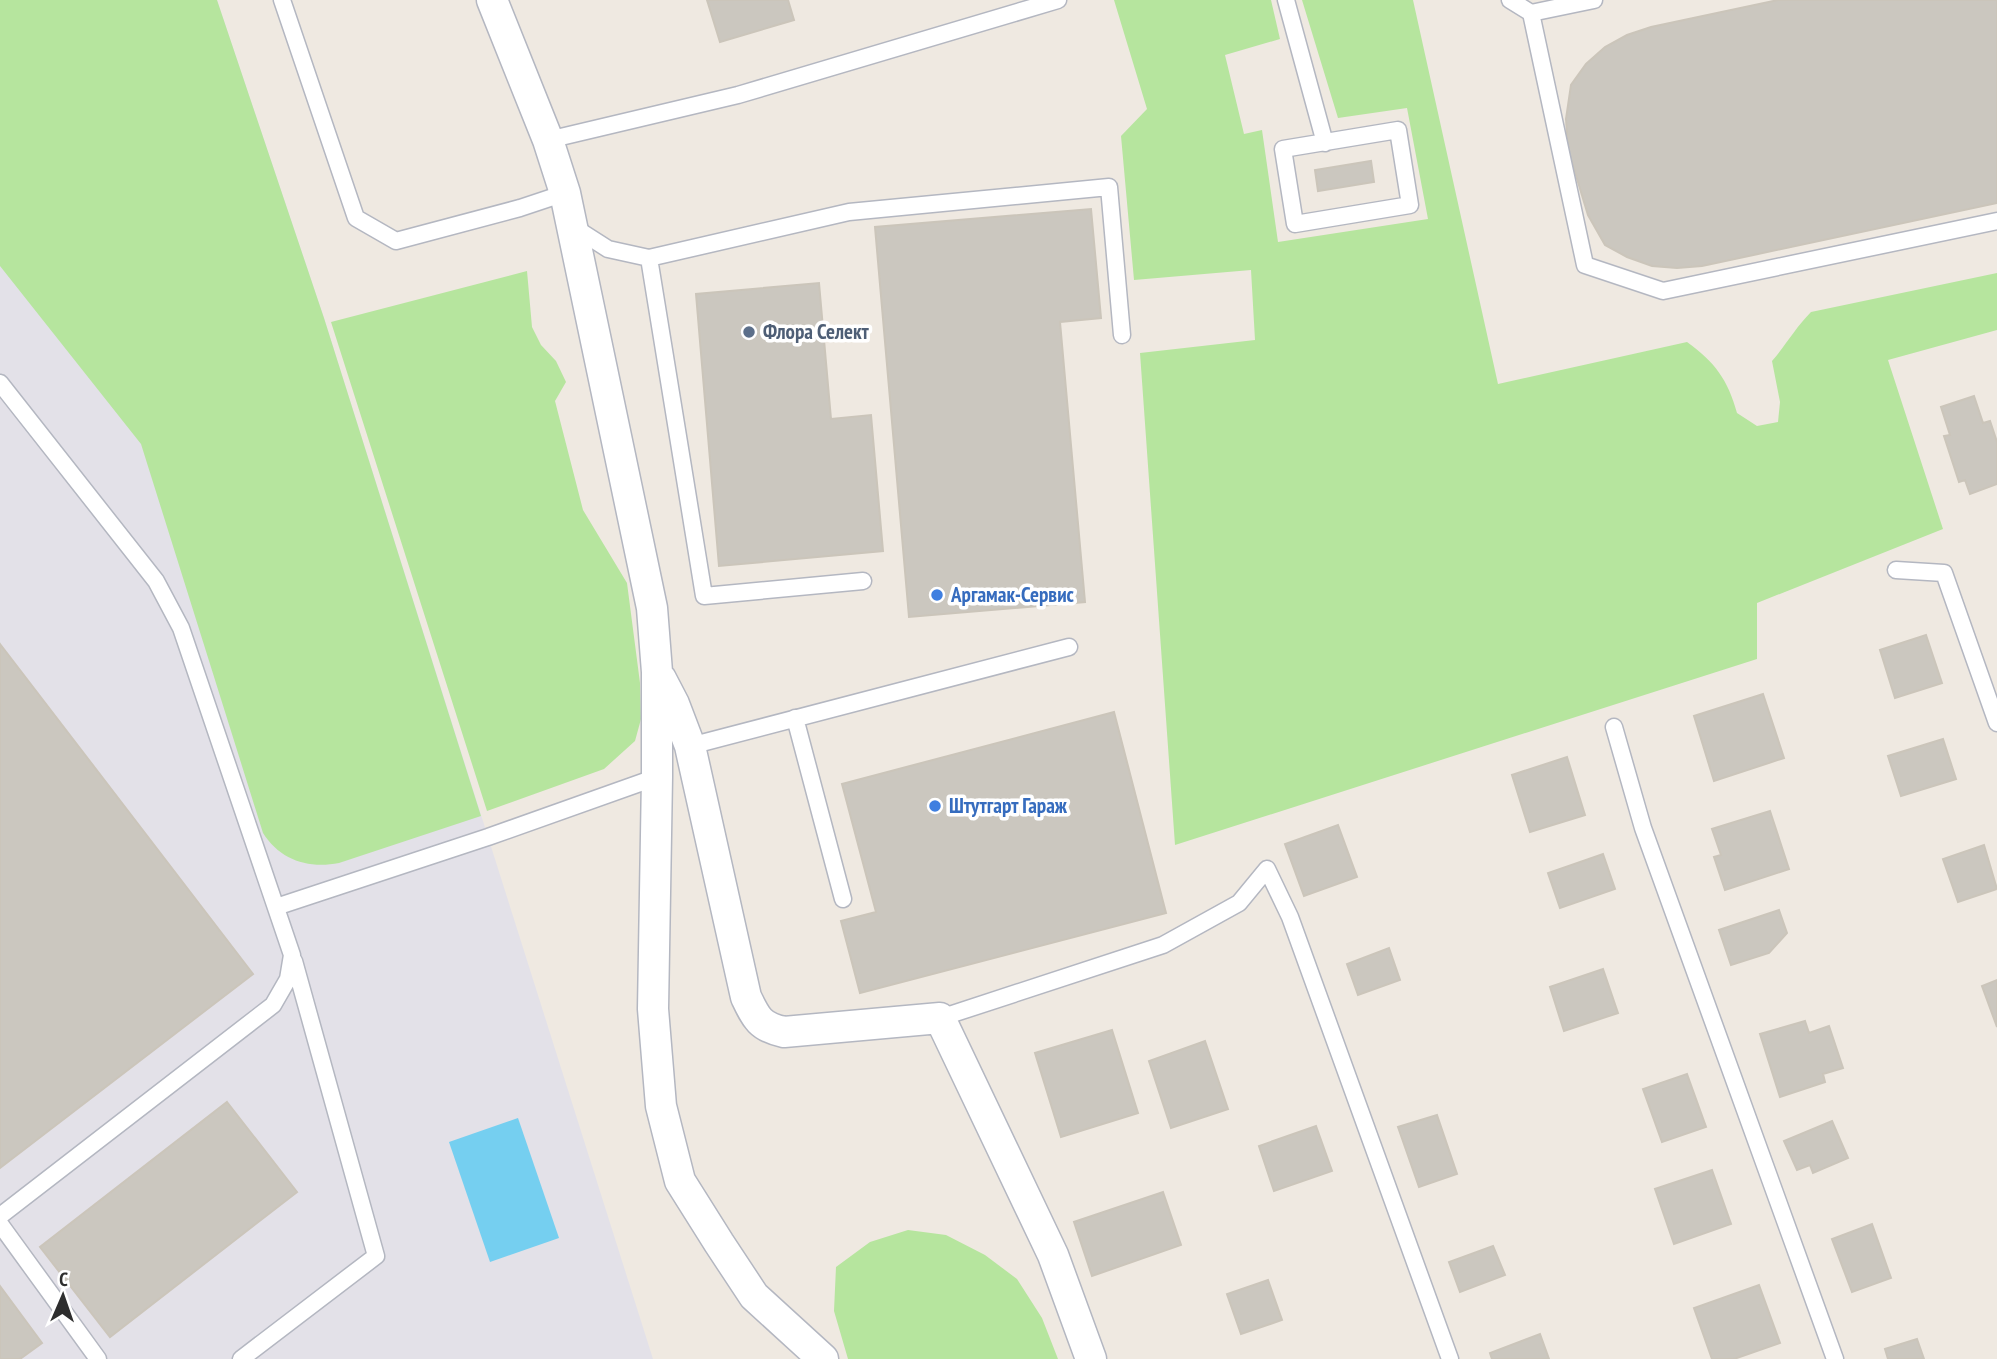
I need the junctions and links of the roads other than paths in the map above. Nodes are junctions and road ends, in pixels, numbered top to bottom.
1 (282, 0) edge
2 (492, 0) edge
3 (1058, 0) edge
4 (1286, 0) edge
5 (1510, 0) edge
6 (1594, 0) edge
7 (1531, 13) junction
8 (548, 140) junction
9 (1325, 143) junction
10 (565, 193) junction
11 (1997, 221) edge
12 (572, 226) junction
13 (649, 258) junction
14 (1122, 335) dead end
15 (0, 383) edge
16 (1896, 570) dead end
17 (863, 581) dead end
18 (1069, 647) dead end
19 (657, 672) junction
20 (795, 718) junction
21 (1997, 723) edge
22 (1614, 727) dead end
23 (690, 746) junction
24 (657, 777) junction
25 (843, 899) dead end
26 (276, 906) junction
27 (292, 955) junction
28 (940, 1017) junction
29 (0, 1216) edge
30 (0, 1224) edge
31 (98, 1359) edge
32 (241, 1359) edge
33 (823, 1359) edge
34 (1091, 1359) edge
35 (1450, 1359) edge
36 (1835, 1359) edge

1 - 10 lane
2 - 8 street
3 - 8 lane
4 - 9 lane
5 - 7 lane
6 - 7 lane
7 - 11 lane
8 - 10 street
9 - 9 lane
10 - 12 street
12 - 13 lane
12 - 19 street
13 - 14 lane
13 - 17 lane
15 - 26 lane
16 - 21 lane
18 - 20 lane
19 - 23 street
19 - 24 street
20 - 23 lane
20 - 25 lane
22 - 36 lane
23 - 28 street
24 - 26 lane
24 - 33 street
26 - 27 lane
27 - 29 lane
27 - 32 lane
28 - 34 street
28 - 35 lane
30 - 31 lane

